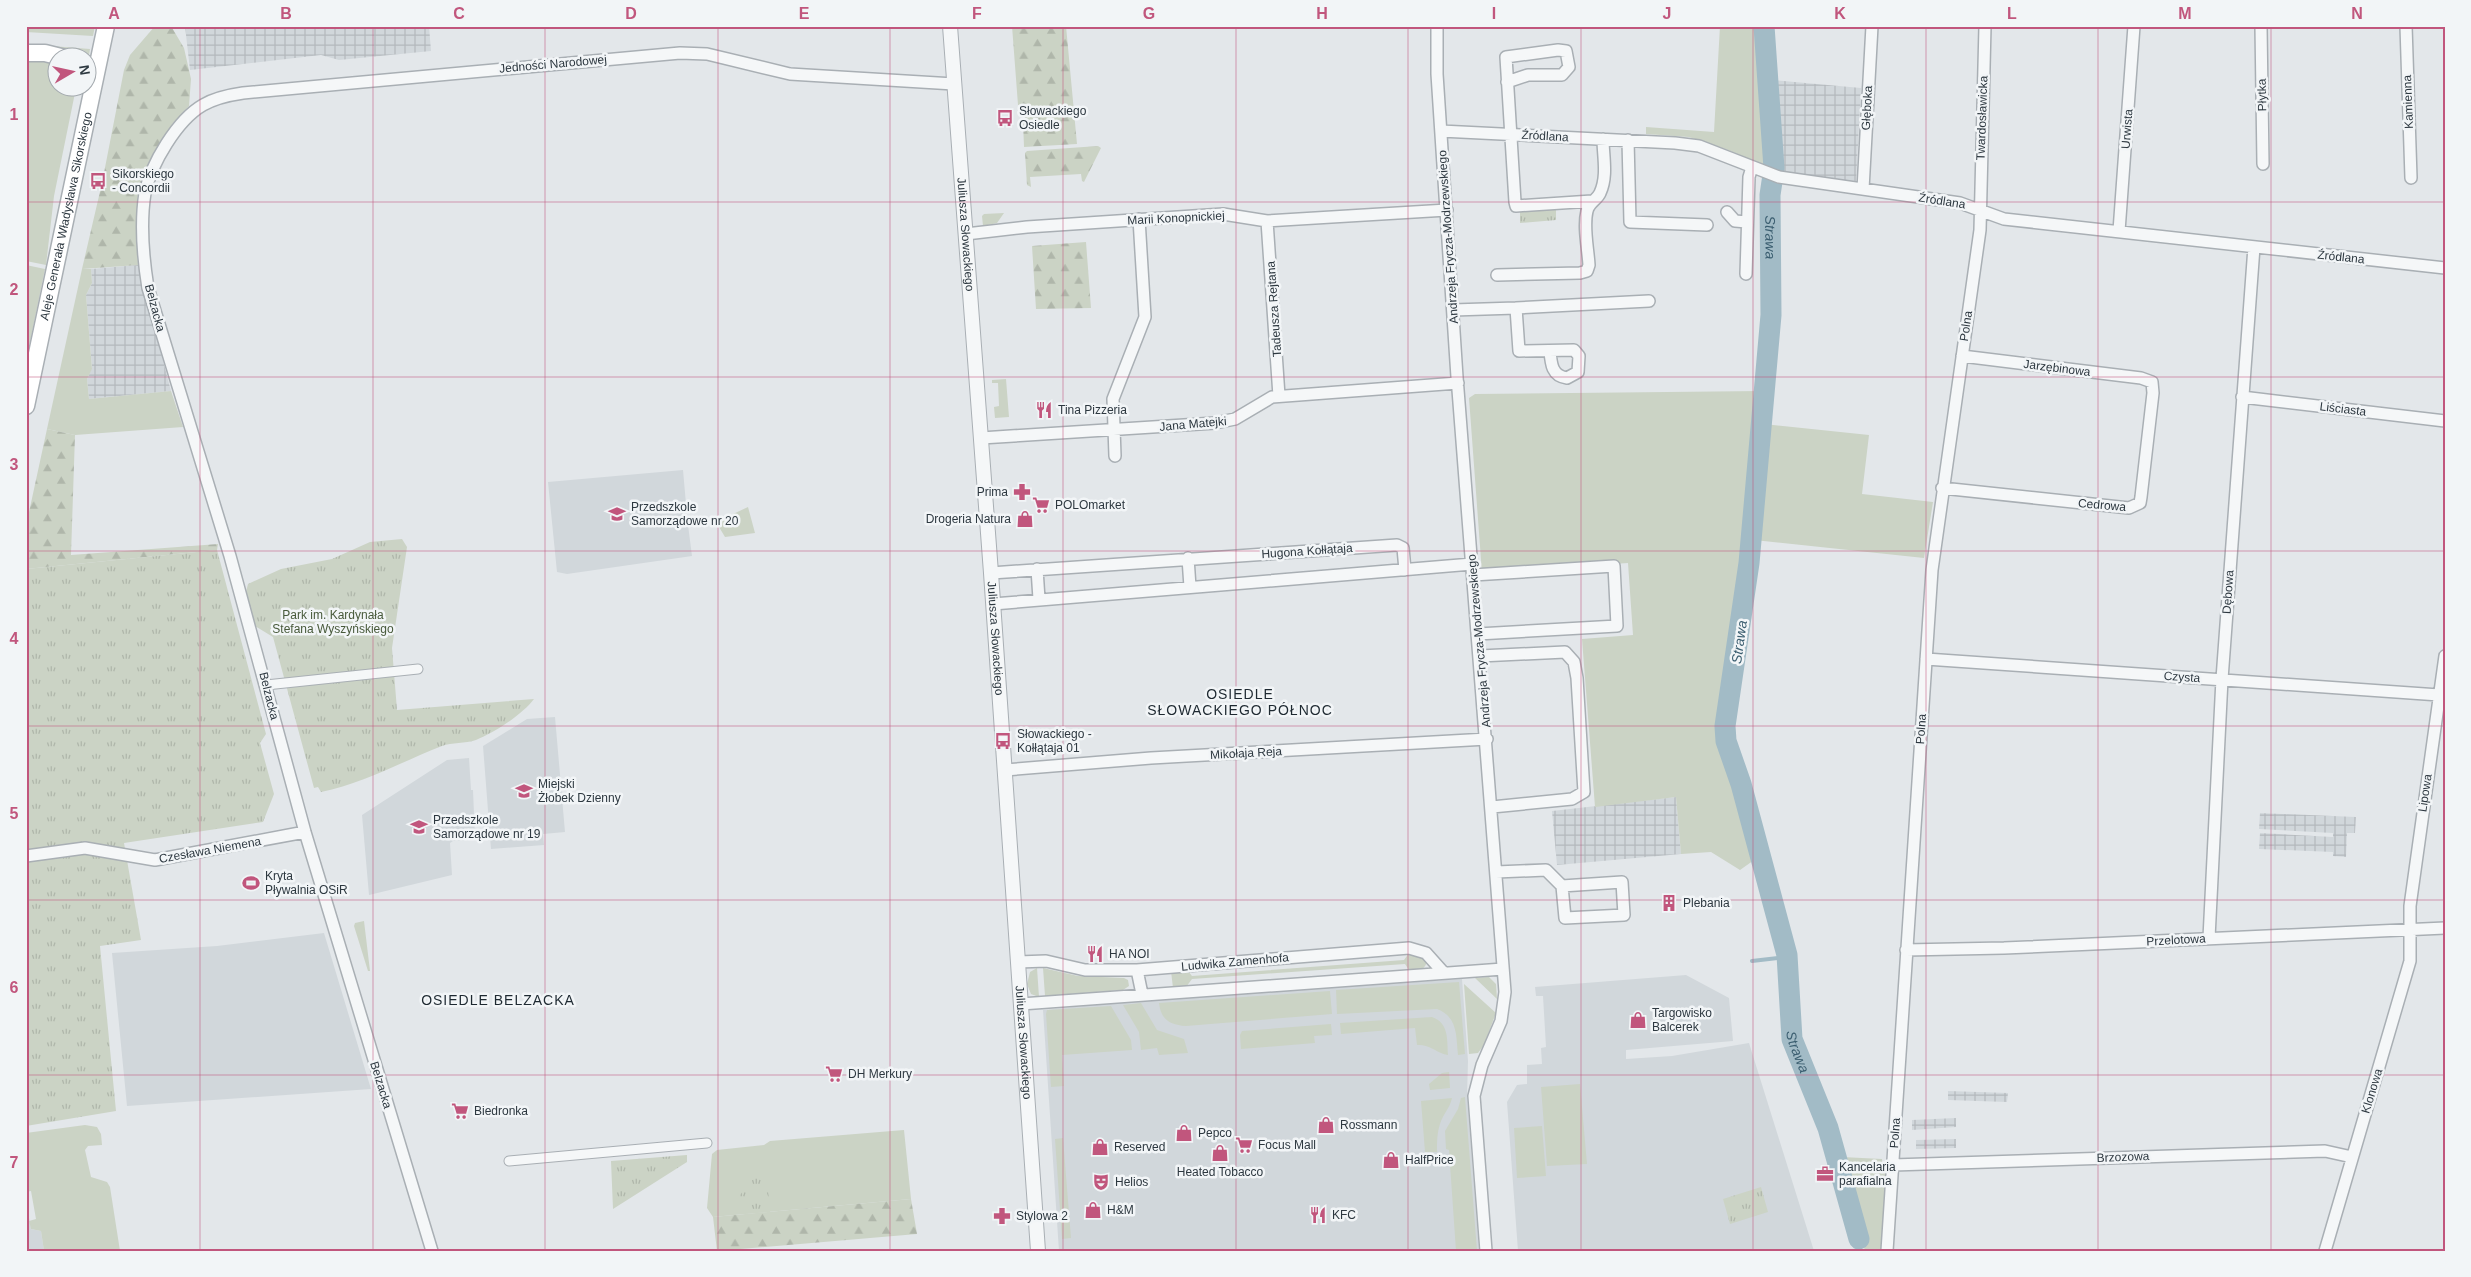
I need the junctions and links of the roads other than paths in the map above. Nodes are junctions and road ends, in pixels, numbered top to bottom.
1 (106, 26) edge
2 (950, 26) edge
3 (1437, 26) edge
4 (1872, 26) edge
5 (1985, 26) edge
6 (2134, 26) edge
7 (2261, 26) edge
8 (2406, 26) edge
9 (26, 53) edge
10 (48, 54) edge
11 (1507, 82) junction
12 (954, 84) junction
13 (84, 98) edge
14 (85, 126) junction
15 (1441, 131) junction
16 (1509, 134) junction
17 (1602, 139) junction
18 (1628, 140) junction
19 (168, 141) joint
20 (2263, 164) dead end
21 (1752, 167) junction
22 (2411, 178) dead end
23 (1863, 189) junction
24 (1592, 201) junction
25 (1980, 209) junction
26 (1446, 210) junction
27 (1727, 212) dead end
28 (1140, 220) junction
29 (1267, 221) junction
30 (1747, 222) junction
31 (1707, 225) dead end
32 (2119, 231) junction
33 (966, 234) junction
34 (2254, 247) junction
35 (2445, 268) edge
36 (1746, 274) dead end
37 (1497, 275) dead end
38 (1649, 301) dead end
39 (1516, 308) junction
40 (1453, 310) junction
41 (1550, 351) dead end
42 (1962, 356) junction
43 (2152, 382) joint
44 (1458, 383) junction
45 (1279, 396) junction
46 (2242, 397) junction
47 (26, 406) edge
48 (2445, 421) edge
49 (1113, 429) junction
50 (981, 438) junction
51 (1115, 456) dead end
52 (1942, 488) junction
53 (1188, 558) junction
54 (1036, 569) junction
55 (1405, 570) junction
56 (1473, 570) junction
57 (992, 573) junction
58 (1190, 587) junction
59 (1039, 600) junction
60 (993, 604) junction
61 (1478, 634) junction
62 (1480, 656) junction
63 (2445, 656) edge
64 (1926, 660) junction
65 (418, 669) dead end
66 (2222, 679) junction
67 (266, 685) junction
68 (2439, 695) junction
69 (1486, 739) junction
70 (1005, 770) junction
71 (1492, 807) junction
72 (305, 832) junction
73 (26, 856) edge
74 (1496, 872) junction
75 (1562, 886) junction
76 (2445, 928) edge
77 (2410, 930) junction
78 (2209, 938) junction
79 (1906, 950) junction
80 (1018, 962) junction
81 (1503, 969) junction
82 (1137, 970) junction
83 (1443, 972) junction
84 (1142, 994) junction
85 (1021, 1004) junction
86 (707, 1143) dead end
87 (2352, 1157) junction
88 (509, 1161) dead end
89 (1893, 1165) junction
90 (432, 1251) edge
91 (1038, 1251) edge
92 (1486, 1251) edge
93 (1887, 1251) edge
94 (2325, 1251) edge

1 - 14 main road, Aleje Generała Władysława Sikorskiego
2 - 12 street, Juliusza Słowackiego
3 - 15 street, Andrzeja Frycza-Modrzewskiego
4 - 23 street, Głęboka
5 - 25 street, Twardosławicka
6 - 32 street, Urwista
7 - 20 street, Płytka
8 - 22 street, Kamienna
9 - 10 main road
11 - 11 street
11 - 16 street
12 - 19 street, Jedności Narodowej
12 - 33 street, Juliusza Słowackiego
13 - 14 main road
14 - 47 main road, Aleje Generała Władysława Sikorskiego
15 - 16 street, Źródlana
15 - 26 street, Andrzeja Frycza-Modrzewskiego
16 - 17 street, Źródlana
16 - 24 street
17 - 18 street, Źródlana
17 - 24 street
18 - 21 street, Źródlana
18 - 31 street
19 - 67 street, Belzacka
21 - 23 street, Źródlana
21 - 30 street
23 - 25 street, Źródlana
24 - 37 street
25 - 32 street, Źródlana
25 - 42 street, Polna
26 - 29 street, Marii Konopnickiej
26 - 40 street, Andrzeja Frycza-Modrzewskiego
27 - 30 street
28 - 29 street, Marii Konopnickiej
28 - 33 street, Marii Konopnickiej
28 - 49 street
29 - 45 street, Tadeusza Rejtana
30 - 36 street
32 - 34 street, Źródlana
33 - 50 street, Juliusza Słowackiego
34 - 35 street, Źródlana
34 - 46 street, Dębowa
38 - 39 street
39 - 40 street
39 - 41 street
40 - 44 street, Andrzeja Frycza-Modrzewskiego
42 - 43 street, Jarzębinowa
42 - 52 street, Polna
43 - 52 street, Cedrowa
44 - 45 street, Jana Matejki
44 - 56 street, Andrzeja Frycza-Modrzewskiego
45 - 49 street, Jana Matejki
46 - 48 street, Liściasta
46 - 66 street, Dębowa
49 - 50 street, Jana Matejki
49 - 51 street
50 - 57 street, Juliusza Słowackiego
52 - 64 street, Polna
53 - 54 street, Hugona Kołłątaja
53 - 55 street, Hugona Kołłątaja
53 - 58 street
54 - 57 street, Hugona Kołłątaja
54 - 59 street
55 - 56 street
55 - 58 street
56 - 61 street, Andrzeja Frycza-Modrzewskiego
56 - 61 street
57 - 60 street, Juliusza Słowackiego
58 - 59 street
59 - 60 street
60 - 70 street, Juliusza Słowackiego
61 - 62 street, Andrzeja Frycza-Modrzewskiego
62 - 69 street, Andrzeja Frycza-Modrzewskiego
62 - 71 street
63 - 68 street, Lipowa
64 - 66 street, Czysta
64 - 79 street, Polna
65 - 67 street
66 - 68 street, Czysta
66 - 78 street, Dębowa
67 - 72 street, Belzacka
68 - 77 street, Lipowa
69 - 70 street, Mikołaja Reja
69 - 71 street, Andrzeja Frycza-Modrzewskiego
70 - 80 street, Juliusza Słowackiego
71 - 74 street, Andrzeja Frycza-Modrzewskiego
72 - 73 street, Czesława Niemena
72 - 90 street, Belzacka
74 - 75 street
74 - 81 street, Andrzeja Frycza-Modrzewskiego
75 - 75 street
76 - 77 street, Przelotowa
77 - 78 street, Przelotowa
77 - 87 street, Klonowa
78 - 79 street, Przelotowa
79 - 89 street, Polna
80 - 82 street, Ludwika Zamenhofa
80 - 85 street, Juliusza Słowackiego
81 - 83 street, Ludwika Zamenhofa
81 - 92 street, Andrzeja Frycza-Modrzewskiego
82 - 83 street, Ludwika Zamenhofa
82 - 84 street
83 - 84 street, Ludwika Zamenhofa
84 - 85 street, Ludwika Zamenhofa
85 - 91 street, Juliusza Słowackiego
86 - 88 street
87 - 89 street, Brzozowa
87 - 94 street, Klonowa
89 - 93 street, Polna

